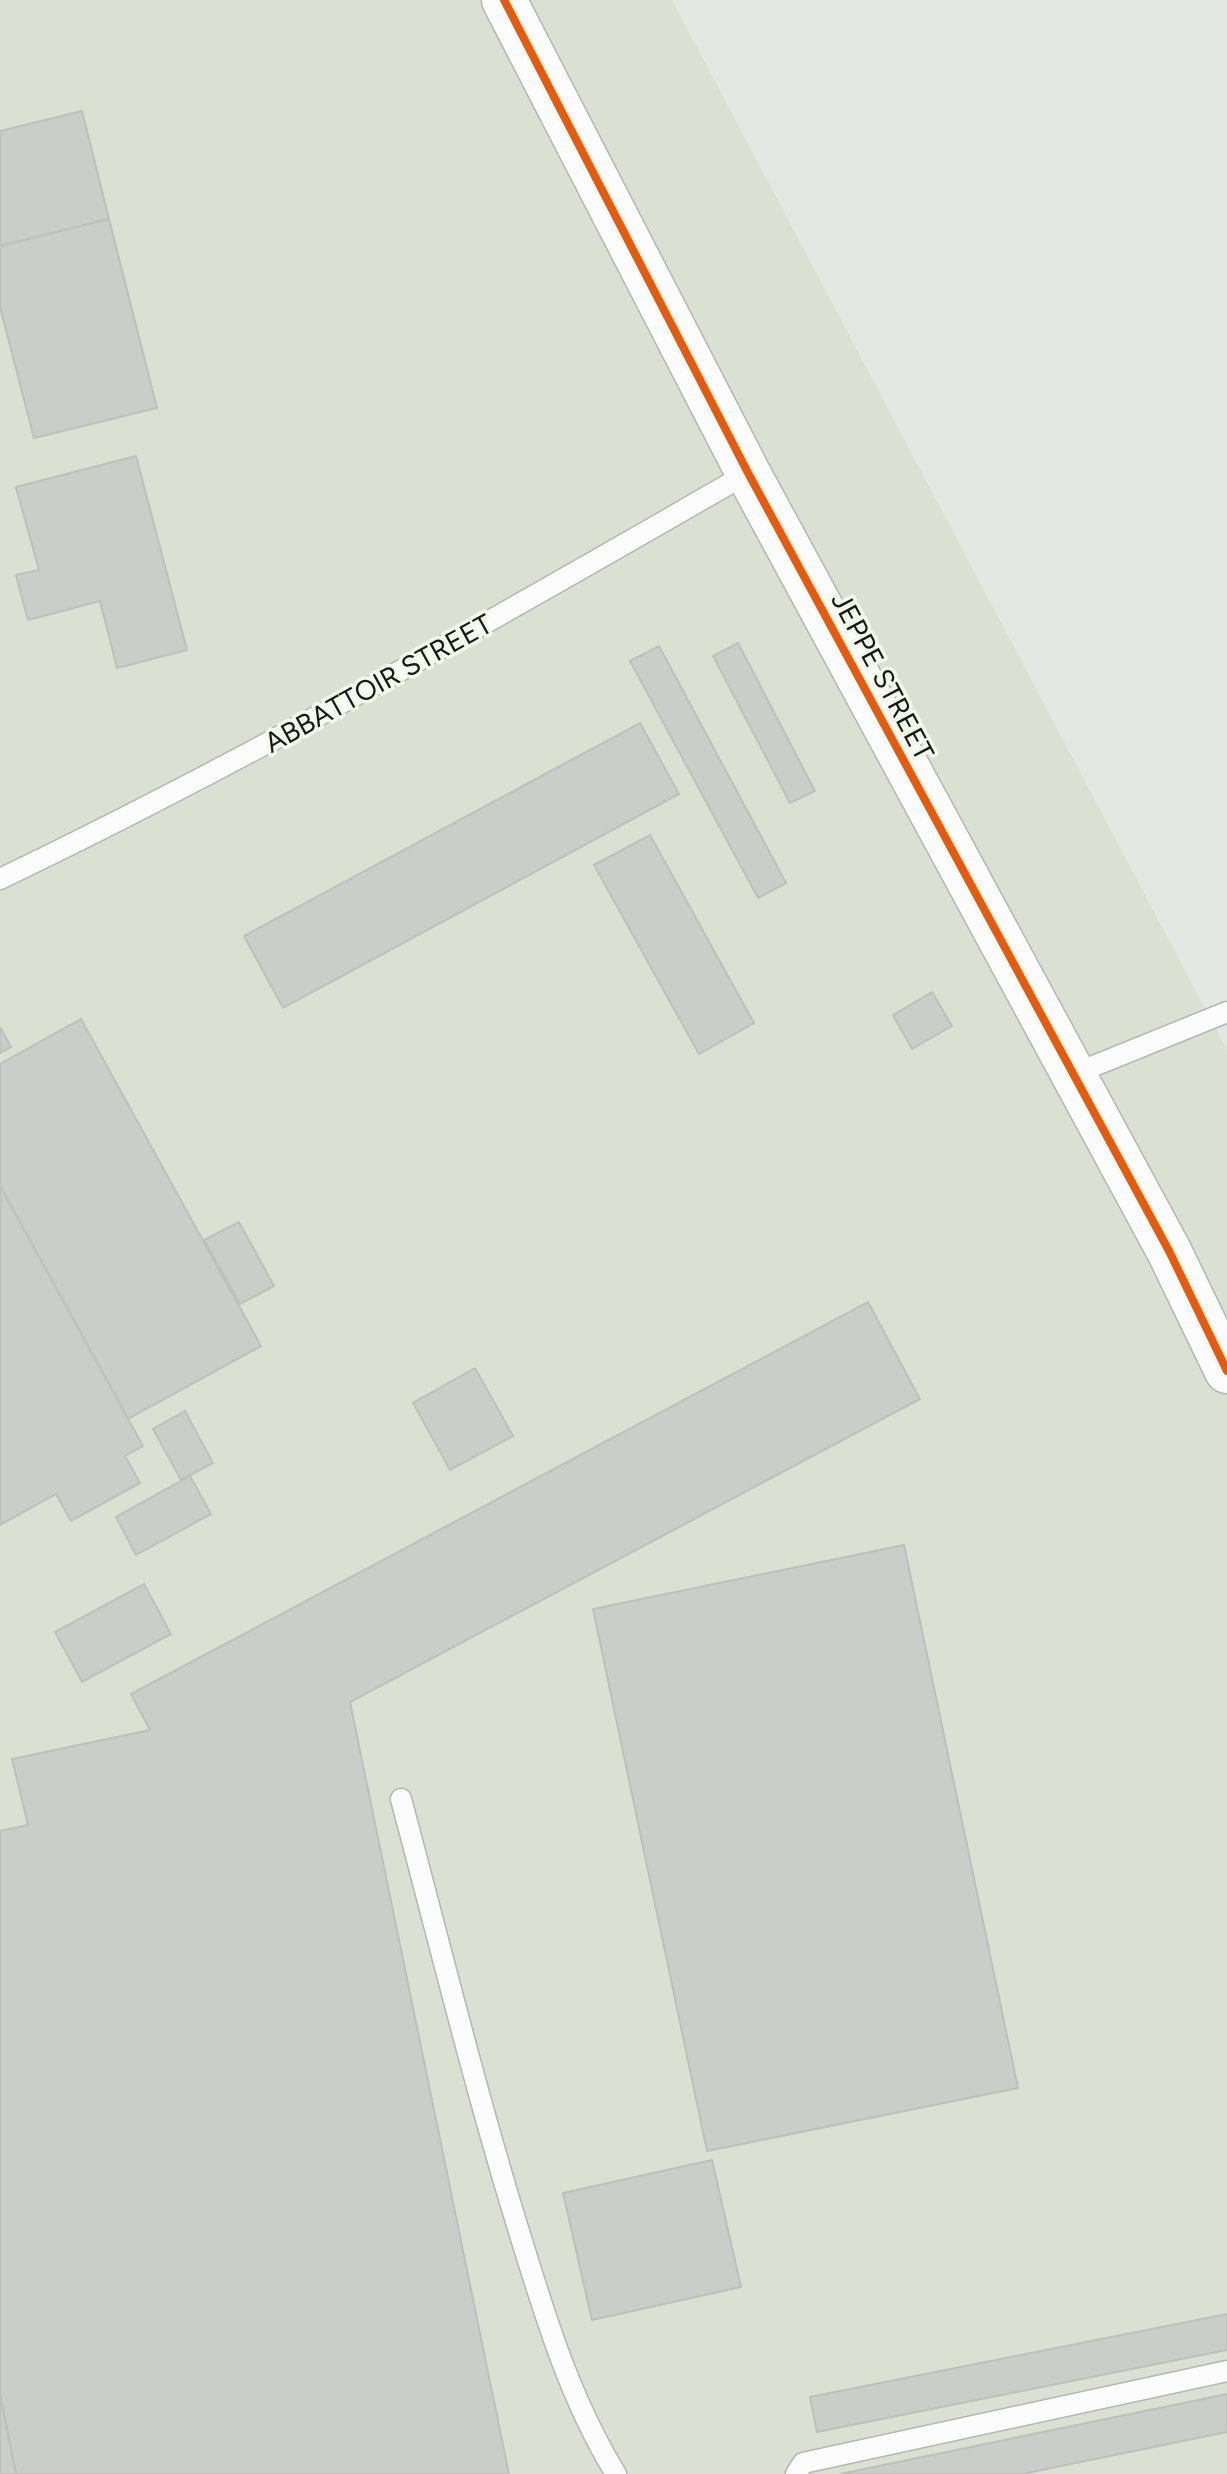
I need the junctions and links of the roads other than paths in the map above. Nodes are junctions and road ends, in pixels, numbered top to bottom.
1 (504, 0) edge
2 (748, 473) junction
3 (0, 879) edge
4 (1227, 1012) edge
5 (1074, 1074) junction
6 (1227, 1371) edge
7 (401, 1799) dead end
8 (1227, 2371) edge
9 (616, 2474) edge
10 (796, 2474) edge

1 - 2 street, JEPPE STREET
2 - 3 lane, ABBATTOIR STREET
2 - 5 street, JEPPE STREET
4 - 5 lane
5 - 6 street, JEPPE STREET
7 - 9 lane
8 - 10 lane

